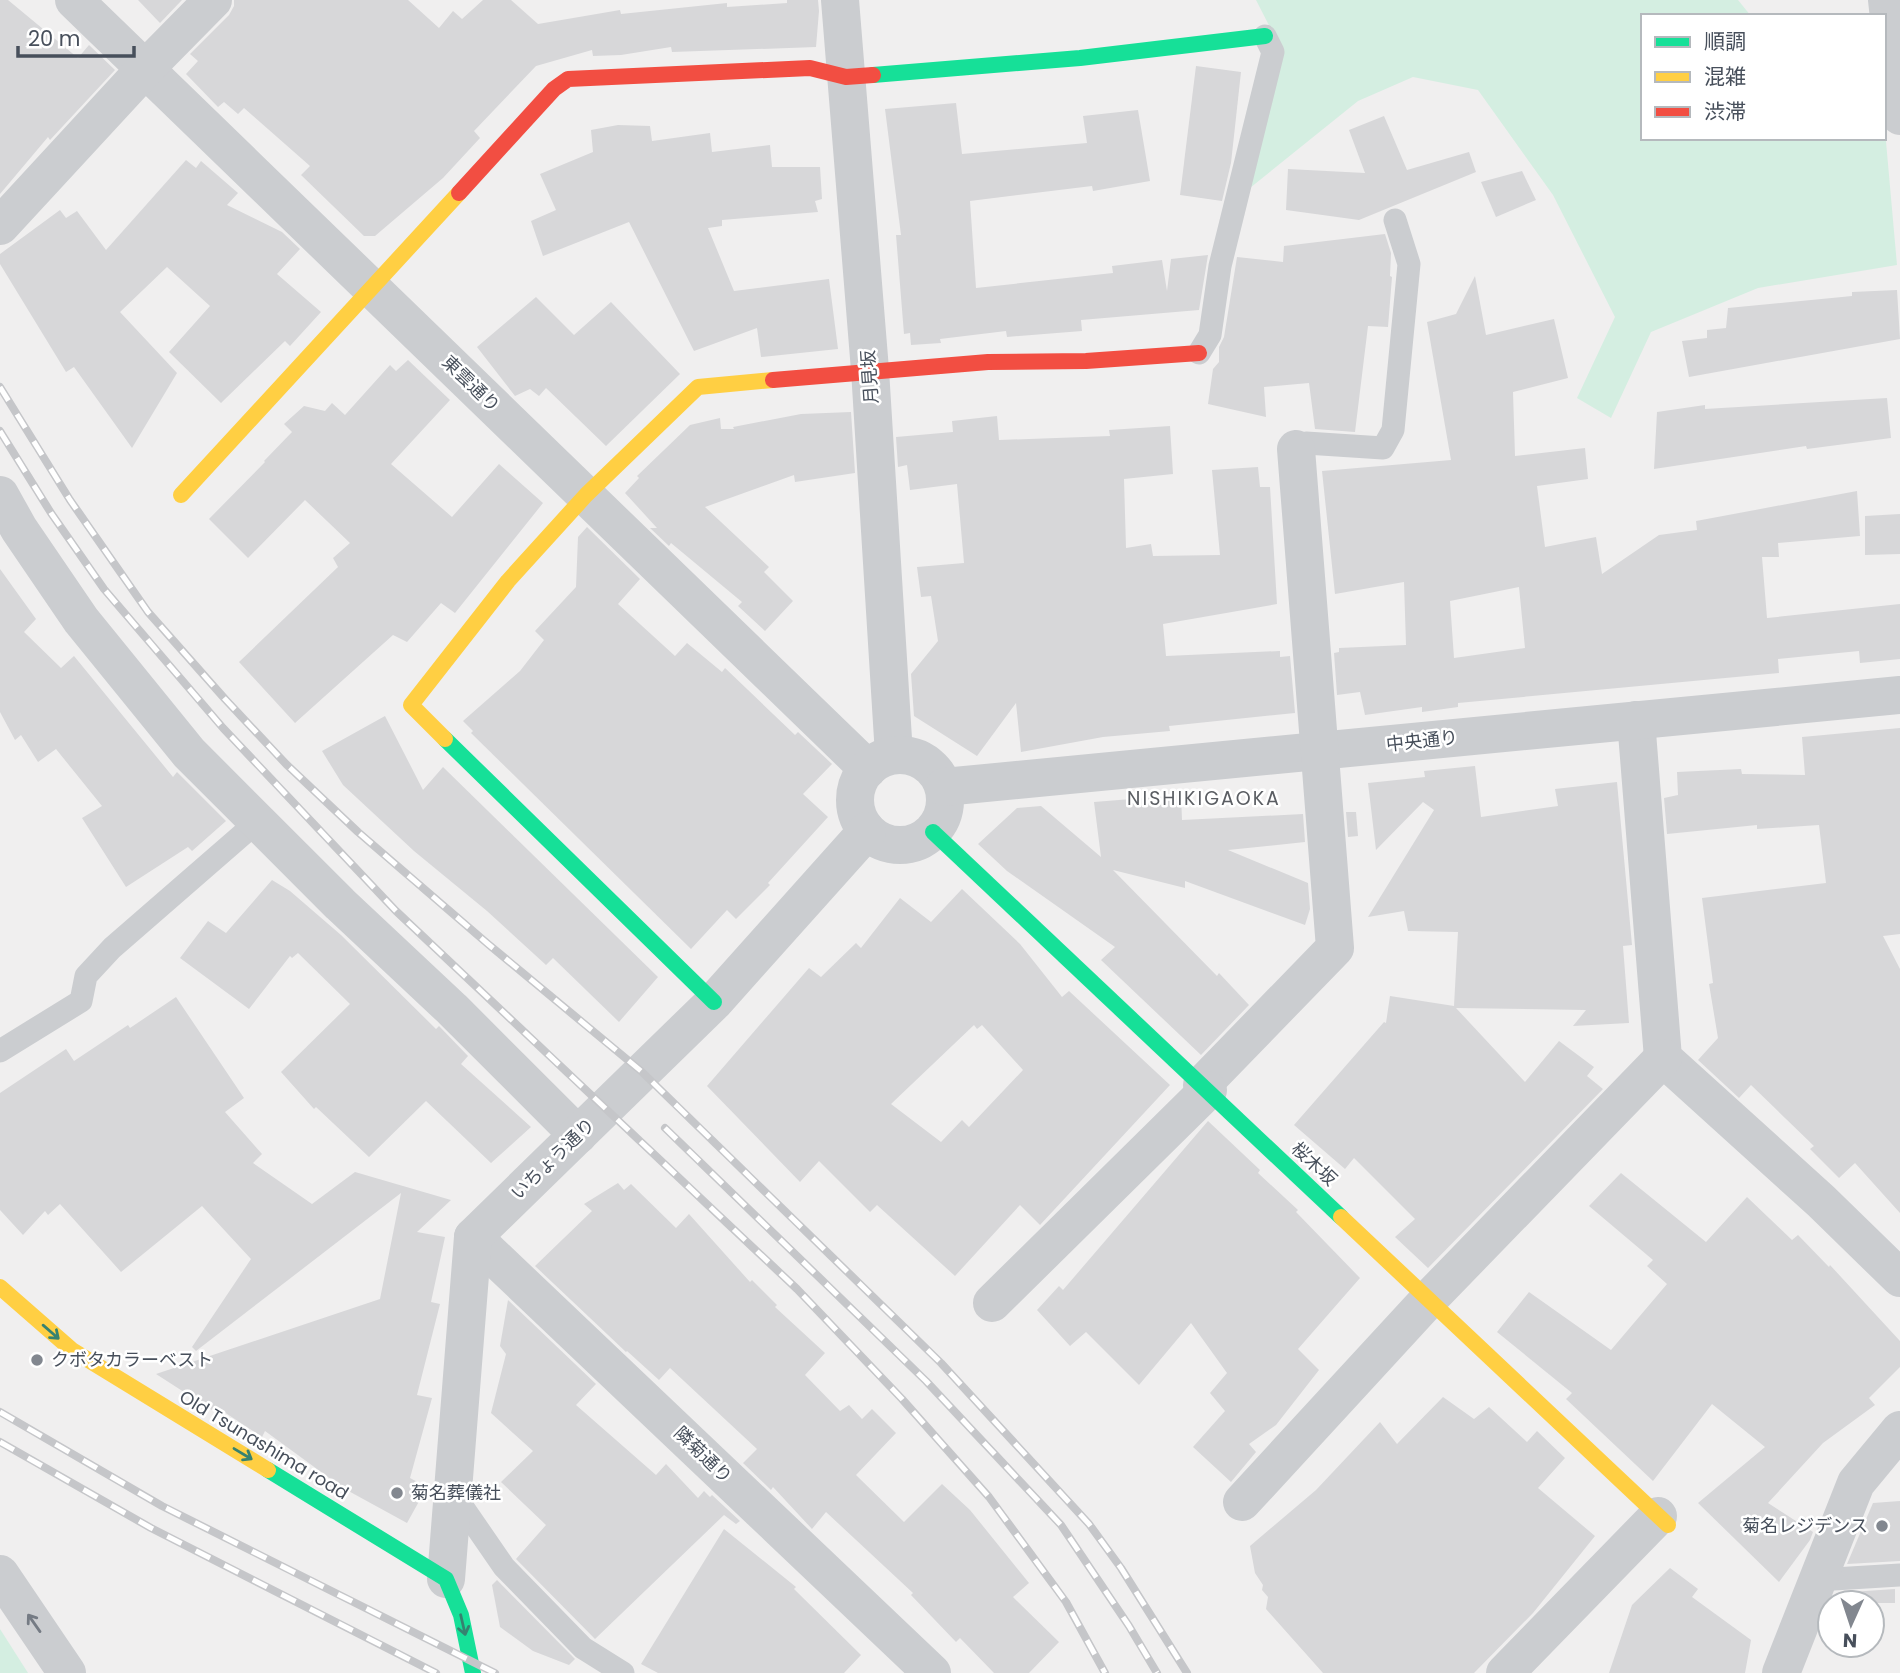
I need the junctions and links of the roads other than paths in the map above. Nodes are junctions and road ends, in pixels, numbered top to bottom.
1 (74, 0) edge
2 (213, 0) edge
3 (840, 0) edge
4 (1887, 0) edge
5 (1265, 36) joint
6 (145, 69) junction
7 (846, 77) junction
8 (1900, 116) edge
9 (1395, 220) dead end
10 (0, 226) edge
11 (372, 289) junction
12 (1199, 352) joint
13 (870, 370) junction
14 (1296, 449) joint
15 (0, 495) edge
16 (181, 495) dead end
17 (586, 495) junction
18 (1900, 695) edge
19 (1636, 720) junction
20 (1319, 751) junction
21 (881, 762) junction
22 (944, 787) junction
23 (257, 822) junction
24 (867, 831) junction
25 (933, 832) junction
26 (714, 1002) junction
27 (0, 1051) edge
28 (1663, 1058) junction
29 (1205, 1088) junction
30 (578, 1135) junction
31 (473, 1237) junction
32 (1900, 1278) edge
33 (0, 1287) edge
34 (1429, 1299) junction
35 (992, 1303) dead end
36 (1900, 1430) edge
37 (453, 1493) junction
38 (1242, 1502) dead end
39 (1663, 1520) joint
40 (0, 1574) edge
41 (1900, 1575) edge
42 (446, 1578) junction
43 (1817, 1580) junction
44 (1782, 1650) edge
45 (67, 1673) edge
46 (473, 1673) edge
47 (623, 1673) edge
48 (932, 1673) edge
49 (1505, 1673) edge

1 - 6 street, 東雲通り
2 - 6 street
3 - 7 street, 月見坂
4 - 8 street
5 - 7 street
5 - 12 lane
6 - 10 street
6 - 11 street, 東雲通り
7 - 11 street
7 - 13 street, 月見坂
9 - 14 lane
11 - 16 street
11 - 17 street, 東雲通り
12 - 13 street
13 - 17 street
13 - 21 street, 月見坂
14 - 20 street
15 - 23 street
17 - 21 street, 東雲通り
17 - 26 street
18 - 19 street, 中央通り
19 - 20 street, 中央通り
19 - 28 street
20 - 22 street, 中央通り
20 - 29 street
21 - 22 street
21 - 24 street
22 - 25 street
23 - 27 lane
23 - 30 street
24 - 25 street
24 - 26 street, いちょう通り
25 - 29 street, 桜木坂
26 - 30 street, いちょう通り
28 - 32 street
28 - 34 street
29 - 34 street, 桜木坂
29 - 35 street
30 - 31 street, いちょう通り
31 - 37 street
31 - 48 street, 隣菊通り
33 -> 42 street, Old Tsunashima road
34 - 38 street
34 - 39 street, 桜木坂
36 - 43 street
37 - 42 street
37 - 47 lane
39 - 49 street
45 -> 40 street
41 - 43 lane
42 -> 46 street
43 - 44 street

